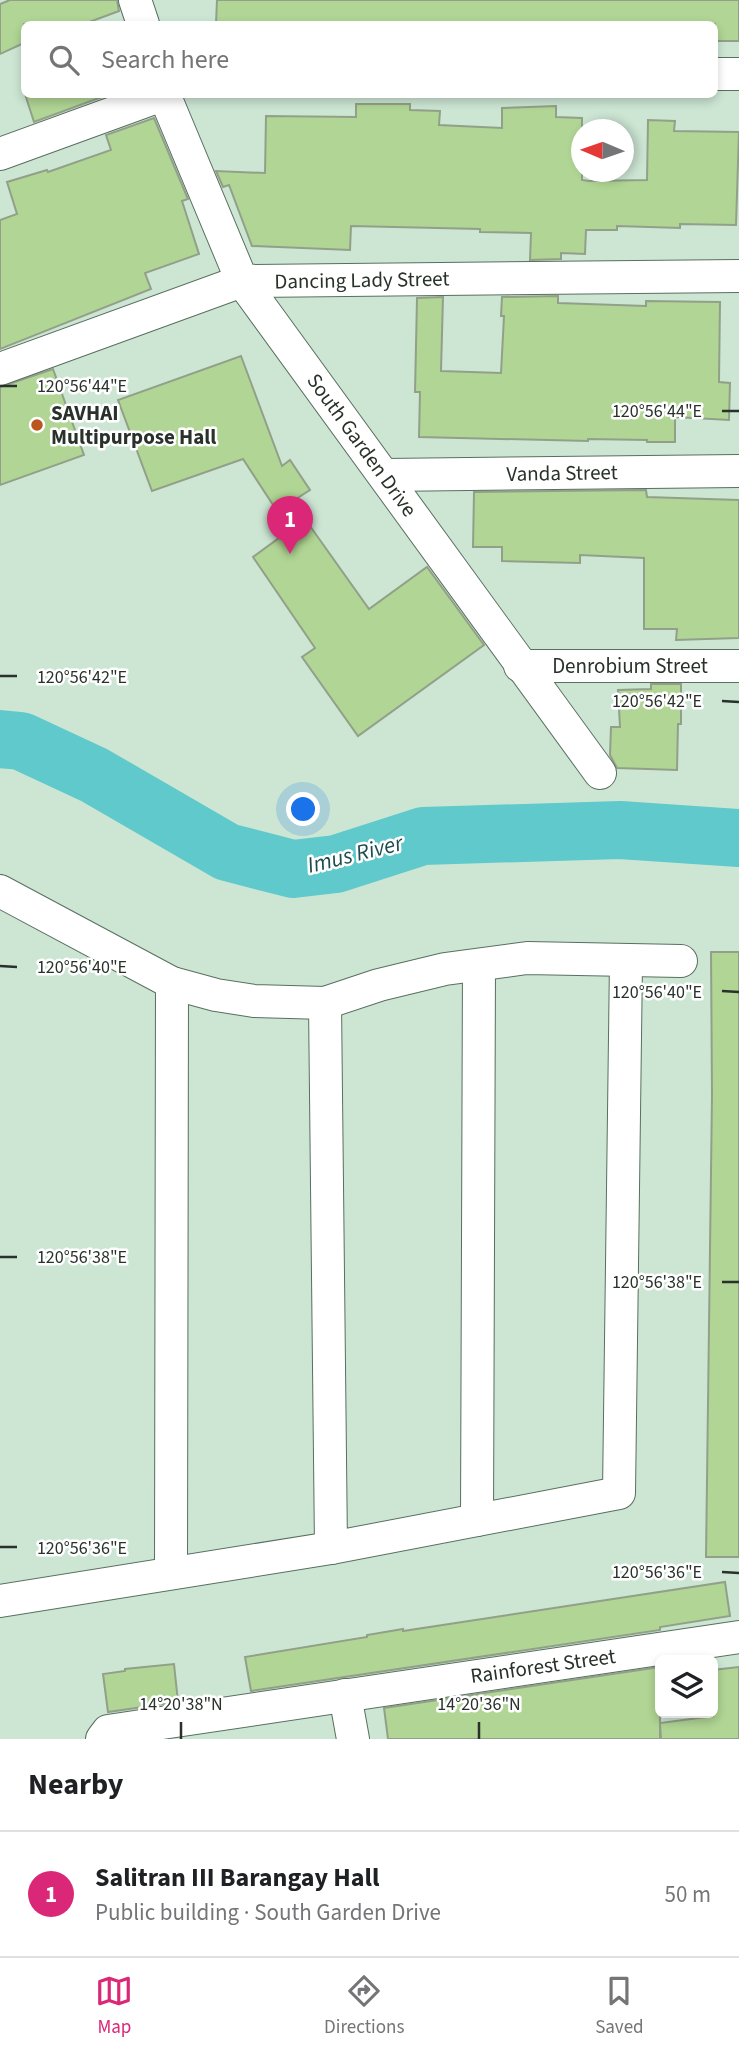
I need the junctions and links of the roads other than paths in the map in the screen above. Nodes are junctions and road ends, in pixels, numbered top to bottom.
1 (135, 0) edge
2 (142, 21) edge
3 (718, 74) edge
4 (739, 74) edge
5 (156, 98) edge
6 (165, 98) edge
7 (0, 154) edge
8 (739, 276) edge
9 (242, 281) junction
10 (0, 369) edge
11 (739, 471) edge
12 (384, 474) junction
13 (520, 666) junction
14 (739, 666) edge
15 (600, 773) dead end
16 (0, 891) edge
17 (626, 961) junction
18 (681, 961) dead end
19 (480, 965) junction
20 (172, 983) junction
21 (325, 1003) junction
22 (477, 1520) junction
23 (331, 1548) junction
24 (172, 1573) junction
25 (0, 1601) edge
26 (739, 1637) edge
27 (345, 1695) junction
28 (221, 1727) edge
29 (102, 1739) edge
30 (353, 1739) edge

1 - 2 street
3 - 4 street
5 - 7 street
6 - 9 street, South Garden Drive
8 - 9 street, Dancing Lady Street
9 - 10 street, Dancing Lady Street
9 - 12 street, South Garden Drive
11 - 12 street, Vanda Street
12 - 13 street, South Garden Drive
13 - 14 street, Denrobium Street
13 - 15 street, South Garden Drive
16 - 20 street
17 - 18 street
17 - 19 street
17 - 22 street
19 - 21 street
19 - 22 street
20 - 21 street
20 - 24 street
21 - 23 street
22 - 23 street
23 - 24 street
24 - 25 street
26 - 27 street, Rainforest Street
27 - 28 street, Rainforest Street
27 - 30 street
28 - 29 street, Rainforest Street

